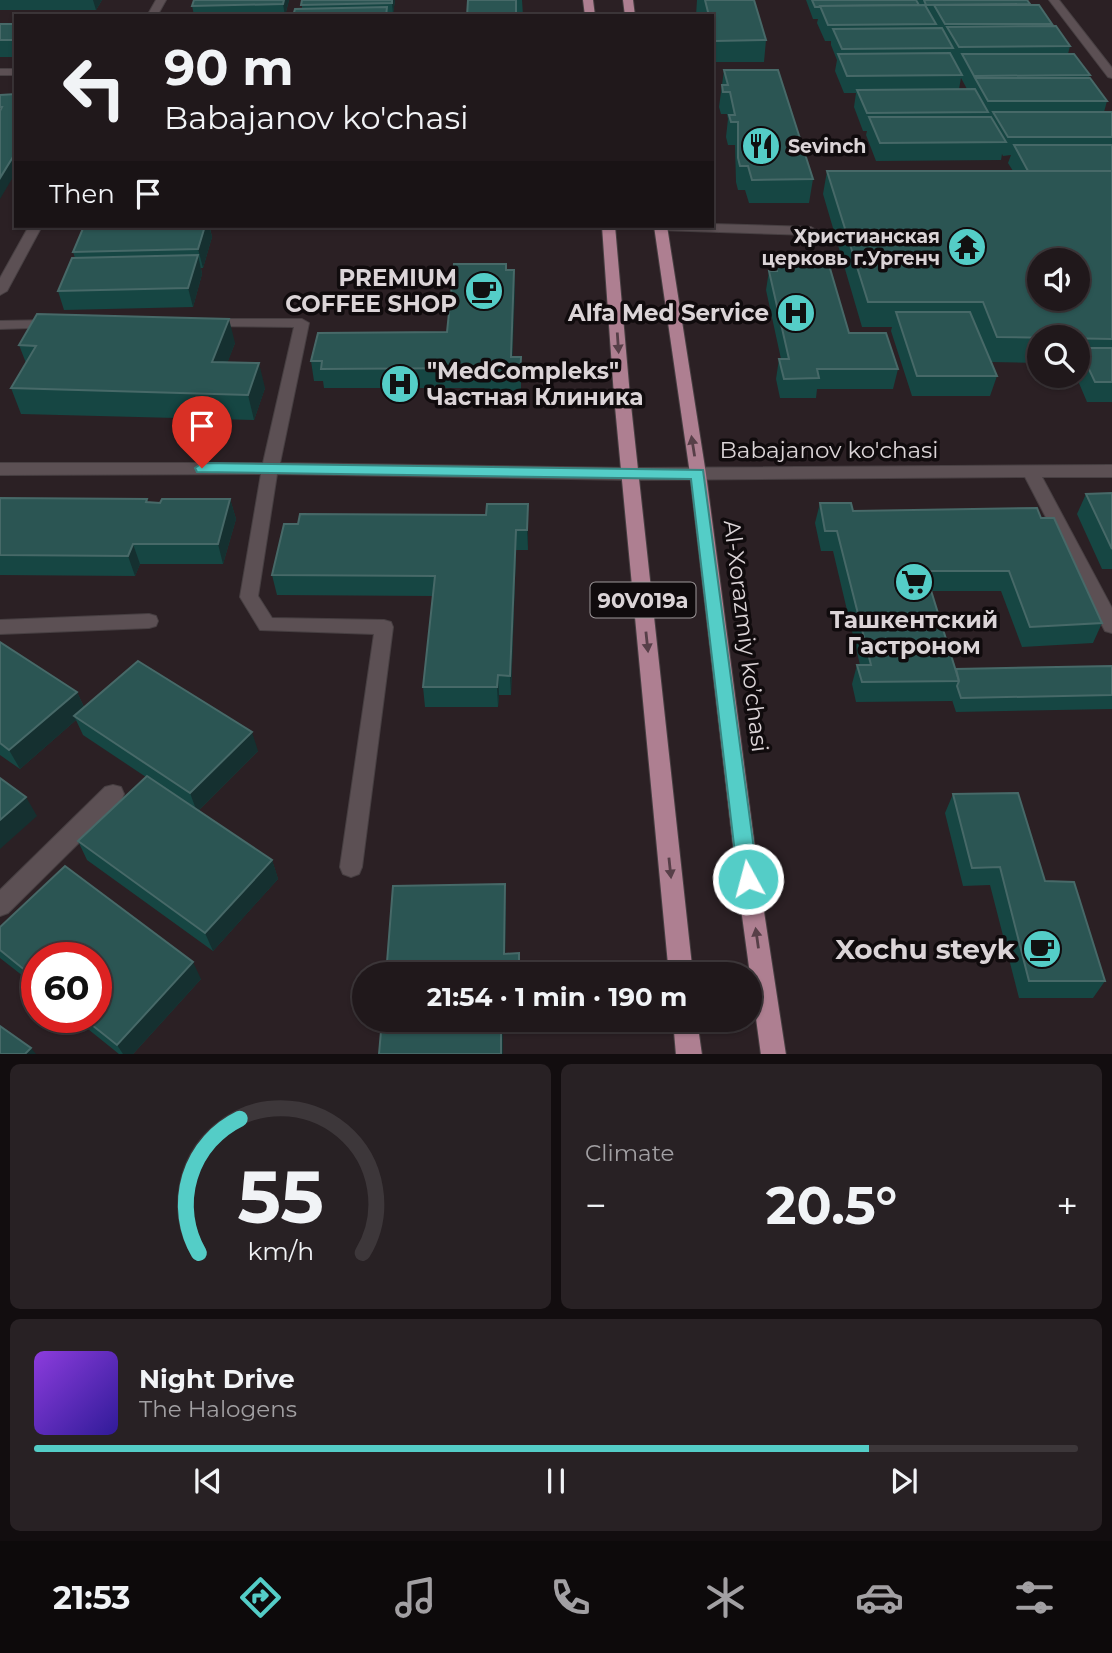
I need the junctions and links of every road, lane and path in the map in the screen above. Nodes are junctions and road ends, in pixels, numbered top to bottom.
1 (1054, 0) edge
2 (1112, 75) edge
3 (34, 228) edge
4 (608, 228) edge
5 (660, 228) edge
6 (710, 228) edge
7 (811, 232) dead end
8 (0, 291) edge
9 (192, 323) edge
10 (69, 324) edge
11 (0, 325) edge
12 (0, 469) edge
13 (270, 469) junction
14 (1112, 471) edge
15 (1031, 472) junction
16 (632, 474) junction
17 (698, 474) junction
18 (149, 621) dead end
19 (0, 626) edge
20 (1112, 626) edge
21 (113, 794) dead end
22 (351, 867) dead end
23 (0, 905) edge
24 (680, 962) edge
25 (686, 1032) edge
26 (689, 1054) edge
27 (774, 1054) edge

1 - 2 street
3 - 8 street
4 -> 16 main road, 90V019a
17 -> 5 main road, Al-Xorazmiy ko’chasi / 90V019a
6 - 7 street
9 - 13 street
10 - 11 street
12 - 13 street, Babajanov ko'chasi
13 - 16 street, Babajanov ko'chasi
13 - 22 street
14 - 15 street, Babajanov ko'chasi
15 - 17 street, Babajanov ko'chasi
15 - 20 street
16 - 17 street, Babajanov ko'chasi
16 -> 24 main road, 90V019a
27 -> 17 main road, Al-Xorazmiy ko’chasi / 90V019a
18 - 19 street
21 - 23 street
25 - 26 main road

